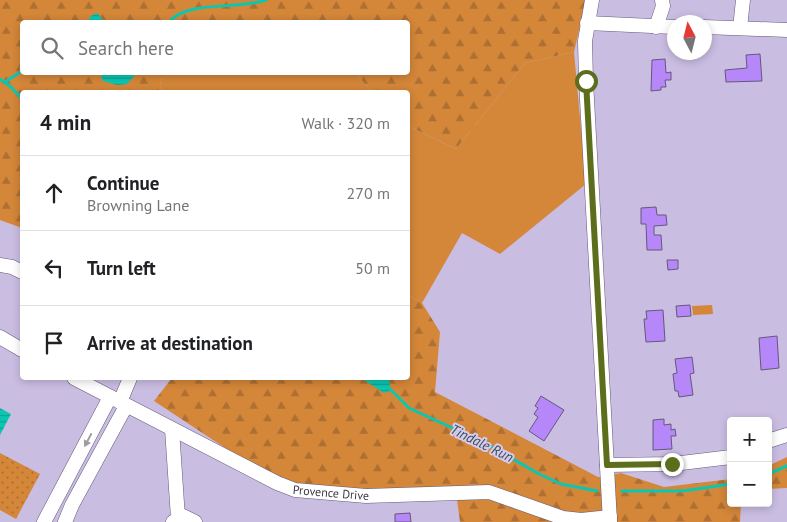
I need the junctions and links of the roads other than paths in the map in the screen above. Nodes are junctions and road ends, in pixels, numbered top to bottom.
1 (592, 0) edge
2 (662, 0) edge
3 (743, 0) edge
4 (588, 23) junction
5 (656, 27) junction
6 (712, 27) edge
7 (667, 28) edge
8 (740, 28) junction
9 (787, 30) edge
10 (0, 265) edge
11 (20, 271) edge
12 (0, 337) edge
13 (20, 349) edge
14 (78, 380) edge
15 (129, 380) edge
16 (119, 402) junction
17 (172, 429) junction
18 (787, 435) edge
19 (772, 440) edge
20 (727, 457) edge
21 (607, 465) junction
22 (610, 519) edge
23 (175, 520) edge
24 (44, 522) edge
25 (65, 522) edge
26 (195, 522) edge

1 - 4 street
2 - 5 street
3 - 8 street
4 - 5 street
4 - 21 street
5 - 7 street
6 - 8 street
8 - 9 street
10 - 11 street
12 - 13 street
14 - 16 street, Provence Drive
15 - 16 street
16 - 17 street, Provence Drive
16 -> 24 street
16 - 25 street
17 - 22 street, Provence Drive
17 - 23 street
18 - 19 street
20 - 21 street
21 - 22 street
23 - 26 street

